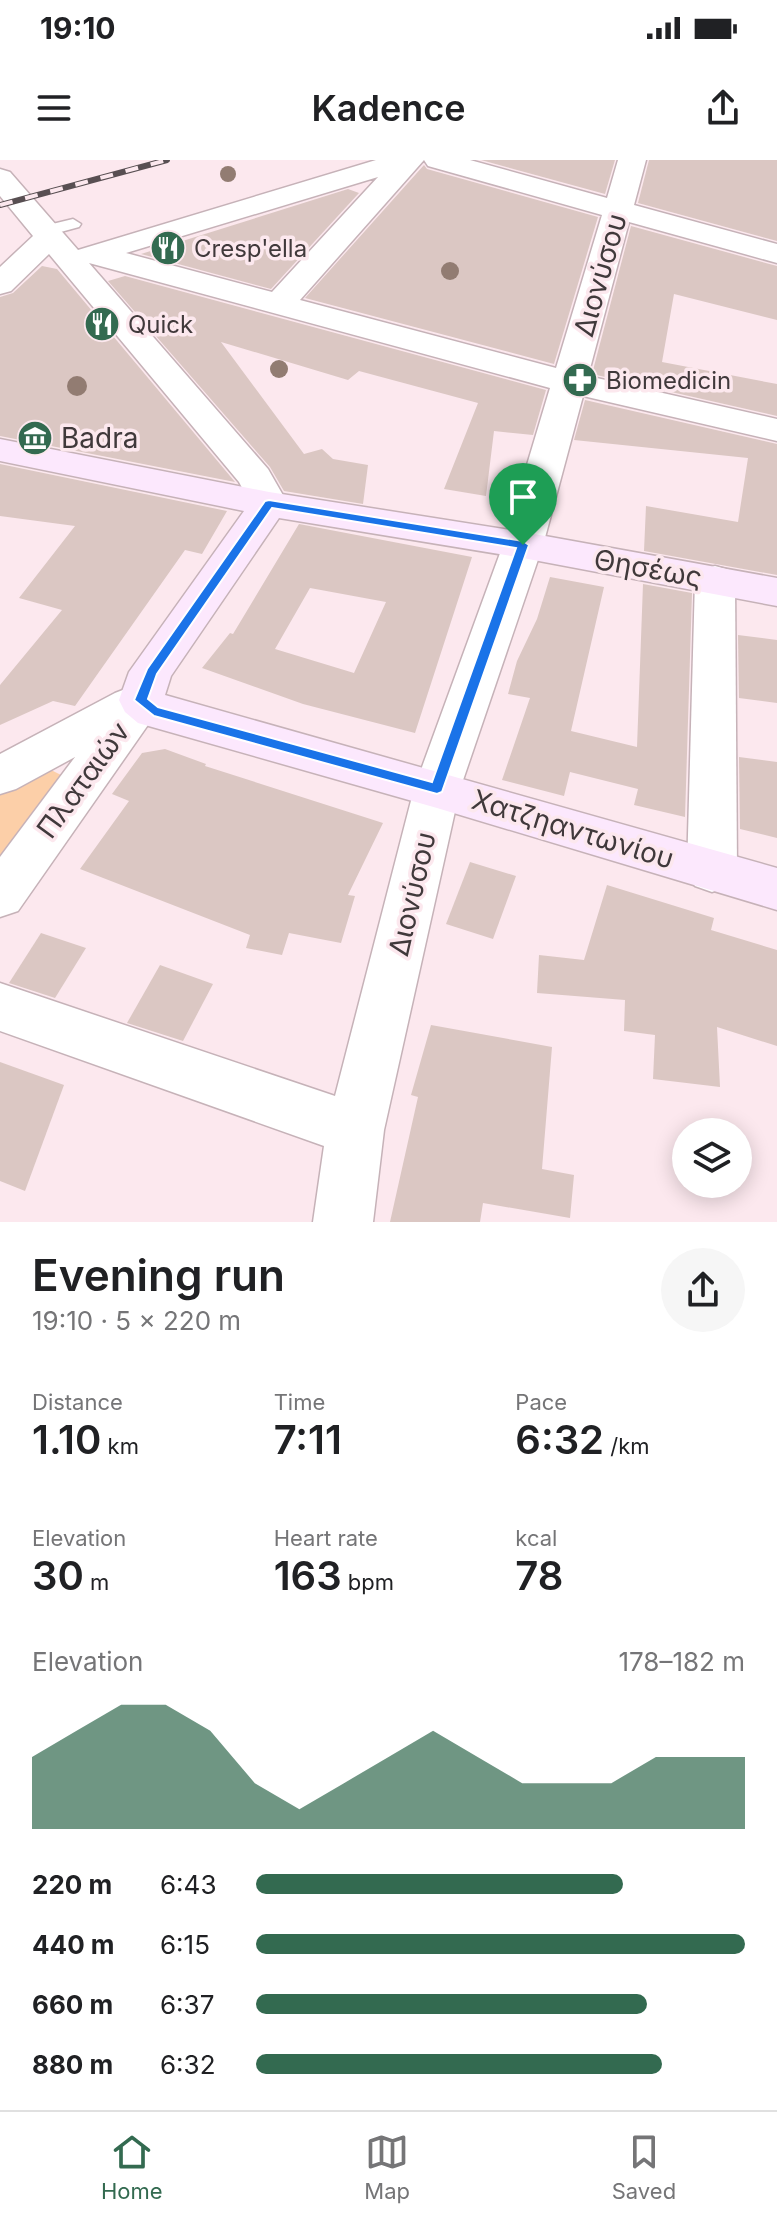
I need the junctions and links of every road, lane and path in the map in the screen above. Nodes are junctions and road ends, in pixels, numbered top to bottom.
1 (397, 160) edge
2 (410, 160) edge
3 (438, 160) edge
4 (632, 160) edge
5 (0, 178) edge
6 (618, 211) junction
7 (0, 222) edge
8 (58, 232) junction
9 (777, 254) edge
10 (0, 284) edge
11 (280, 303) junction
12 (569, 382) junction
13 (777, 430) edge
14 (0, 450) edge
15 (269, 504) junction
16 (523, 545) junction
17 (715, 580) junction
18 (777, 592) edge
19 (141, 700) junction
20 (0, 776) edge
21 (437, 789) junction
22 (712, 871) junction
23 (777, 889) edge
24 (0, 896) edge
25 (0, 1007) edge
26 (355, 1130) junction
27 (343, 1222) edge

1 - 8 street
2 - 11 street
3 - 6 street
4 - 6 street, Διονύσου
5 - 8 street
6 - 9 street
6 - 12 street, Διονύσου
7 - 8 street
8 - 10 street
8 - 11 street
8 - 15 street
11 - 12 street
12 - 13 street
12 - 16 street, Διονύσου
14 - 15 main road, Θησέως
15 - 16 main road, Θησέως
15 - 19 main road, Πλαταιών
16 - 17 main road, Θησέως
16 - 21 street, Διονύσου
17 - 18 main road, Θησέως
17 - 22 street
19 - 20 street
19 - 21 main road, Χατζηαντωνίου
19 - 24 street, Πλαταιών
21 - 22 main road, Χατζηαντωνίου
21 - 26 street, Διονύσου
22 - 23 main road, Χατζηαντωνίου
25 - 26 street
26 - 27 street, Διονύσου

